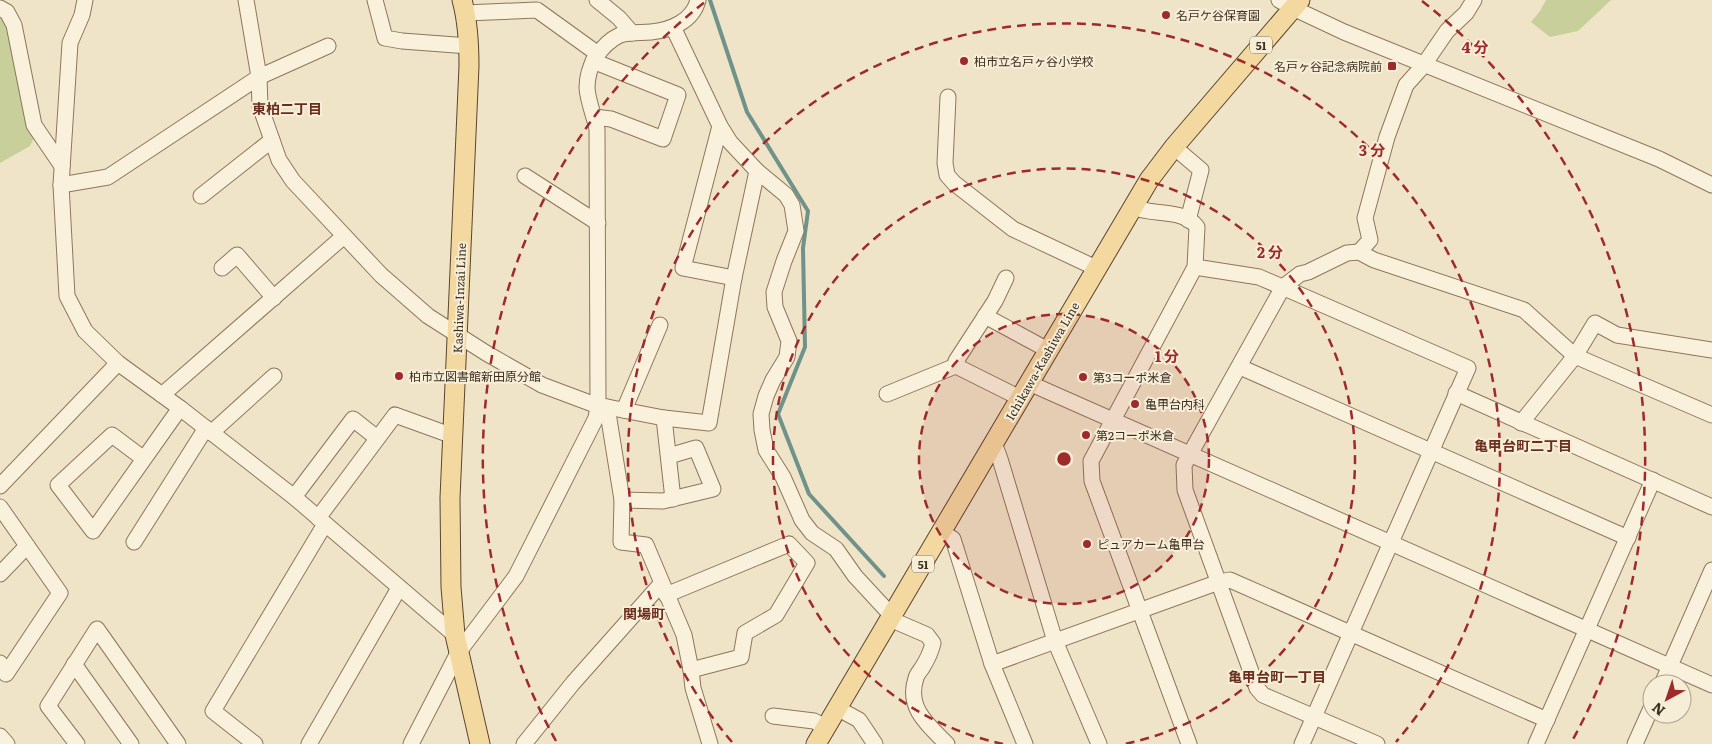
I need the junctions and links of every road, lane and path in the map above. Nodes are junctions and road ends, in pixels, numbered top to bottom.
1 (85, 0) edge
2 (246, 0) edge
3 (375, 0) edge
4 (597, 0) edge
5 (698, 0) edge
6 (1474, 0) edge
7 (1291, 3) edge
8 (463, 6) edge
9 (0, 8) edge
10 (673, 27) junction
11 (632, 33) junction
12 (328, 46) dead end
13 (468, 46) junction
14 (596, 58) junction
15 (1423, 66) junction
16 (259, 78) junction
17 (948, 97) dead end
18 (594, 117) junction
19 (720, 126) junction
20 (272, 140) junction
21 (1174, 147) junction
22 (62, 166) junction
23 (757, 171) junction
24 (524, 176) dead end
25 (61, 185) junction
26 (1712, 185) edge
27 (201, 196) dead end
28 (1133, 206) junction
29 (1188, 220) junction
30 (598, 223) junction
31 (344, 236) junction
32 (1359, 252) junction
33 (1195, 267) junction
34 (222, 268) dead end
35 (1096, 268) junction
36 (734, 278) junction
37 (1006, 278) dead end
38 (1283, 287) junction
39 (274, 298) junction
40 (985, 316) junction
41 (660, 324) dead end
42 (457, 335) junction
43 (1048, 350) junction
44 (1712, 350) edge
45 (1575, 356) junction
46 (118, 363) junction
47 (958, 365) junction
48 (1240, 367) junction
49 (274, 376) dead end
50 (1025, 390) junction
51 (162, 394) junction
52 (887, 394) dead end
53 (1456, 394) junction
54 (602, 407) junction
55 (180, 408) junction
56 (624, 410) junction
57 (1712, 415) edge
58 (664, 418) junction
59 (1112, 418) junction
60 (1522, 423) junction
61 (208, 431) junction
62 (454, 436) junction
63 (377, 438) junction
64 (994, 443) junction
65 (1431, 451) junction
66 (1190, 453) junction
67 (669, 456) junction
68 (144, 459) junction
69 (1653, 480) junction
70 (0, 486) edge
71 (294, 497) junction
72 (673, 499) junction
73 (622, 500) junction
74 (0, 507) edge
75 (1712, 507) edge
76 (321, 521) junction
77 (942, 532) junction
78 (1628, 538) junction
79 (134, 542) dead end
80 (1391, 542) junction
81 (27, 546) junction
82 (1712, 570) edge
83 (0, 574) edge
84 (1219, 582) junction
85 (399, 588) junction
86 (664, 589) junction
87 (1140, 611) junction
88 (891, 618) junction
89 (1587, 629) junction
90 (1350, 634) junction
91 (1055, 641) junction
92 (457, 644) junction
93 (0, 664) edge
94 (74, 664) junction
95 (992, 664) junction
96 (1670, 666) junction
97 (691, 670) junction
98 (1666, 674) edge
99 (1712, 685) edge
100 (838, 708) junction
101 (773, 716) dead end
102 (1314, 717) junction
103 (1547, 720) junction
104 (1644, 724) edge
105 (826, 728) junction
106 (0, 736) edge
107 (7, 744) edge
108 (77, 744) edge
109 (130, 744) edge
110 (178, 744) edge
111 (255, 744) edge
112 (309, 744) edge
113 (410, 744) edge
114 (480, 744) edge
115 (524, 744) edge
116 (710, 744) edge
117 (816, 744) edge
118 (875, 744) edge
119 (947, 744) edge
120 (1025, 744) edge
121 (1098, 744) edge
122 (1189, 744) edge
123 (1302, 744) edge
124 (1377, 744) edge
125 (1536, 744) edge
126 (1635, 744) edge

1 - 22 street
2 - 16 street
3 - 13 street
4 - 11 street
5 - 10 street
6 - 15 street
7 - 15 street
7 - 21 main road, Ichikawa-Kashiwa Line / 51
8 - 13 main road, Kashiwa-Inzai Line
8 - 14 street
9 - 22 street
10 - 11 street
10 - 19 street
11 - 14 street
12 - 16 street
13 - 42 main road, Kashiwa-Inzai Line
14 - 18 street
14 - 18 street
15 - 26 street
15 - 32 street
16 - 20 street
16 - 25 street
17 - 35 street
18 - 30 street
19 - 23 street
19 - 36 street
20 - 27 street
20 - 31 street
21 - 28 main road, Ichikawa-Kashiwa Line / 51
21 - 29 street
22 - 25 street
23 - 36 street
23 - 88 street
24 - 30 street
25 - 46 street
28 - 29 street
28 - 35 main road, Ichikawa-Kashiwa Line / 51
29 - 33 street
30 - 54 street
31 - 39 street
31 - 42 street
32 - 38 street
32 - 45 street
33 - 38 street
33 - 59 street
34 - 39 street
35 - 43 main road, Ichikawa-Kashiwa Line / 51
36 - 58 street
37 - 40 street
38 - 48 street
38 - 53 street
39 - 51 street
40 - 43 street
40 - 47 street
41 - 56 street
42 - 54 street
42 - 62 main road, Kashiwa-Inzai Line
43 - 50 main road, Ichikawa-Kashiwa Line / 51
44 - 45 street
45 - 57 street
45 - 60 street
46 - 51 street
46 - 70 street
47 - 50 street
47 - 52 street
48 - 65 street
48 - 66 street
49 - 61 street
50 - 59 street
50 - 64 main road, Ichikawa-Kashiwa Line / 51
51 - 55 street
53 - 60 street
53 - 65 street
54 - 56 street
54 - 73 street
54 - 92 street
55 - 61 street
55 - 68 street
56 - 58 street
58 - 67 street
59 - 66 street
59 - 87 street
60 - 69 street
61 - 71 street
61 - 79 street
62 - 63 street
62 - 92 main road, Kashiwa-Inzai Line
63 - 71 street
63 - 76 street
64 - 77 main road, Ichikawa-Kashiwa Line / 51
64 - 91 street
65 - 78 street
65 - 80 street
66 - 80 street
66 - 84 street
67 - 72 street
67 - 72 street
68 - 68 street
69 - 75 street
69 - 78 street
71 - 76 street
72 - 73 street
73 - 86 street
74 - 81 street
76 - 85 street
76 - 111 street
77 - 88 main road, Ichikawa-Kashiwa Line / 51
77 - 95 street
78 - 89 street
80 - 89 street
80 - 90 street
81 - 83 street
81 - 93 street
82 - 96 street
84 - 87 street
84 - 90 street
84 - 102 street
85 - 92 street
85 - 112 street
86 - 97 street
86 - 97 street
86 - 115 street
87 - 91 street
87 - 122 street
88 - 100 main road, Ichikawa-Kashiwa Line / 51
88 - 119 street
89 - 96 street
89 - 103 street
90 - 102 street
90 - 103 street
91 - 95 street
91 - 121 street
92 - 113 street
92 - 114 main road, Kashiwa-Inzai Line
94 - 108 street
94 - 109 street
94 - 110 street
95 - 120 street
96 - 98 street
96 - 99 street
97 - 116 street
100 - 105 main road, Ichikawa-Kashiwa Line / 51
100 - 118 street
101 - 105 street
102 - 123 street
102 - 124 street
103 - 125 street
104 - 126 street
105 - 117 main road, Ichikawa-Kashiwa Line / 51
106 - 107 street

